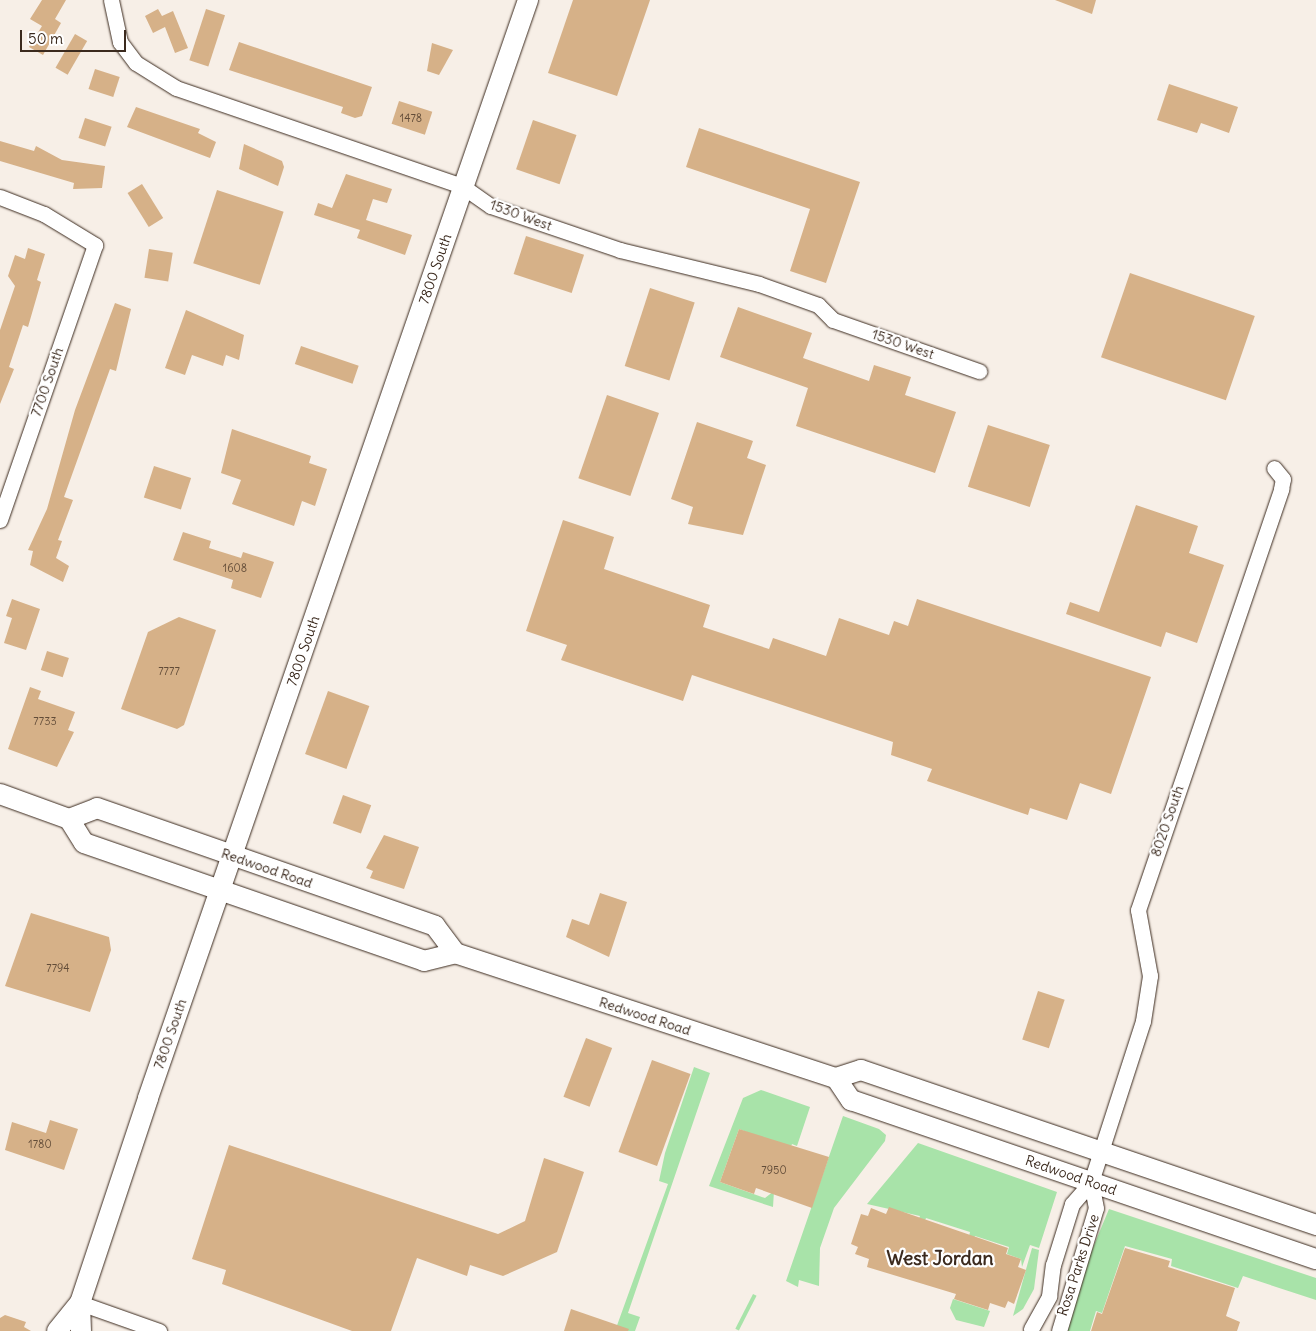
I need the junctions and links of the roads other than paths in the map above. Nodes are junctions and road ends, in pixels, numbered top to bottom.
1 (111, 0) edge
2 (528, 0) edge
3 (462, 186) junction
4 (0, 197) edge
5 (979, 371) dead end
6 (1274, 468) dead end
7 (0, 520) edge
8 (0, 794) edge
9 (69, 819) junction
10 (232, 856) junction
11 (220, 890) junction
12 (455, 952) junction
13 (836, 1078) junction
14 (1100, 1152) junction
15 (1091, 1182) junction
16 (1316, 1225) edge
17 (1316, 1259) edge
18 (80, 1304) junction
19 (1032, 1330) edge
20 (57, 1331) edge
21 (82, 1331) edge
22 (159, 1331) edge
23 (1059, 1331) edge

1 - 3 street, 1530 West
2 - 3 main road, 7800 South
3 - 5 street, 1530 West
3 - 10 main road, 7800 South
4 - 7 street, 7700 South
6 - 14 street, 8020 South
8 - 9 main road
9 - 10 main road, Redwood Road
9 - 11 main road
10 - 11 main road, 7800 South
10 - 12 main road, Redwood Road
11 - 12 main road
11 - 18 main road, 7800 South
12 - 13 main road, Redwood Road
13 - 14 main road
13 - 15 main road, Redwood Road
14 - 15 street, 8020 South
14 - 16 main road
15 - 17 main road, Redwood Road
15 - 19 street, Rosa Parks Drive
15 - 23 street, Rosa Parks Drive
18 - 20 main road, 7800 South
18 - 21 main road, 7800 South
18 - 22 street

